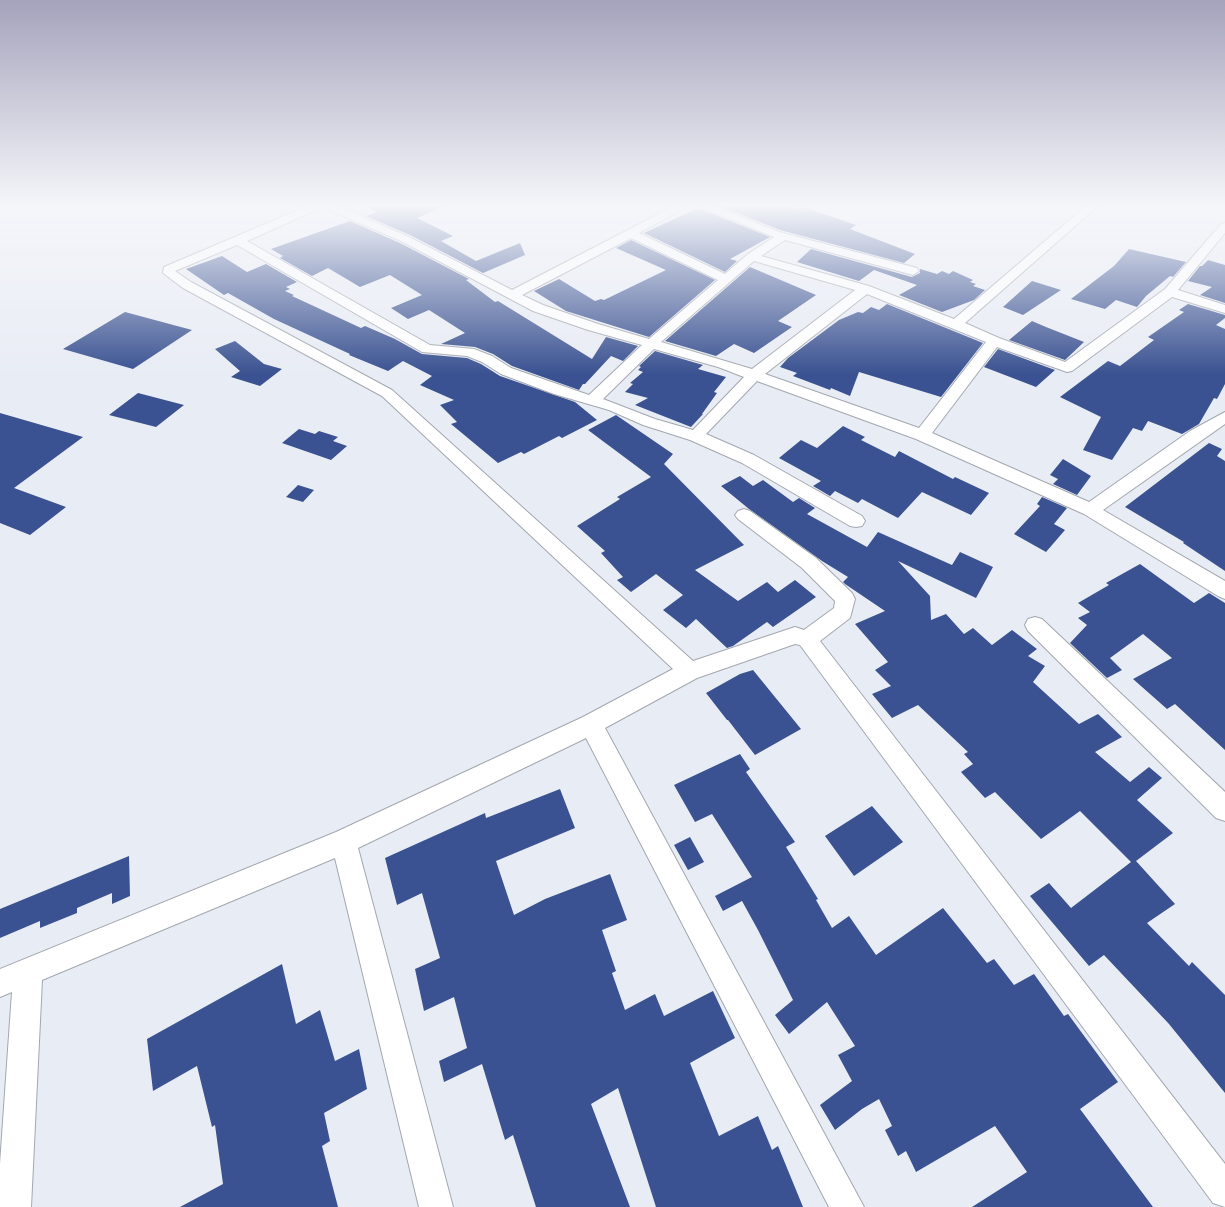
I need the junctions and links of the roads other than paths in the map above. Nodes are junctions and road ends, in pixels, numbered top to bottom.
1 (189, 261) edge
2 (274, 261) edge
3 (448, 261) edge
4 (578, 261) edge
5 (689, 261) edge
6 (747, 261) edge
7 (767, 261) edge
8 (877, 261) edge
9 (1029, 261) edge
10 (1196, 261) edge
11 (913, 271) dead end
12 (726, 279) junction
13 (865, 289) junction
14 (1170, 292) junction
15 (512, 295) junction
16 (1225, 308) edge
17 (956, 324) junction
18 (994, 341) junction
19 (651, 344) junction
20 (754, 375) junction
21 (592, 400) junction
22 (1225, 417) edge
23 (922, 435) junction
24 (696, 436) junction
25 (1090, 510) junction
26 (744, 515) dead end
27 (856, 521) dead end
28 (1225, 591) edge
29 (1035, 625) dead end
30 (807, 639) junction
31 (690, 671) junction
32 (591, 724) junction
33 (1225, 809) edge
34 (344, 842) junction
35 (14, 978) edge
36 (1225, 1191) edge
37 (14, 1207) edge
38 (436, 1207) edge
39 (847, 1207) edge

1 - 31 street
2 - 21 street
3 - 15 street
4 - 15 street
5 - 12 street
6 - 12 street
7 - 13 street
8 - 11 street
9 - 17 street
10 - 14 street
12 - 19 street
13 - 17 street
13 - 20 street
14 - 16 street
14 - 18 street
15 - 19 street
17 - 18 street
18 - 23 street
19 - 20 street
19 - 21 street
20 - 23 street
20 - 24 street
21 - 24 street
22 - 25 street
23 - 25 street
24 - 27 street
25 - 28 street
26 - 30 street
29 - 33 street
30 - 31 street
30 - 36 street
31 - 32 street
32 - 34 street
32 - 39 street
34 - 35 street
34 - 38 street
35 - 37 street

